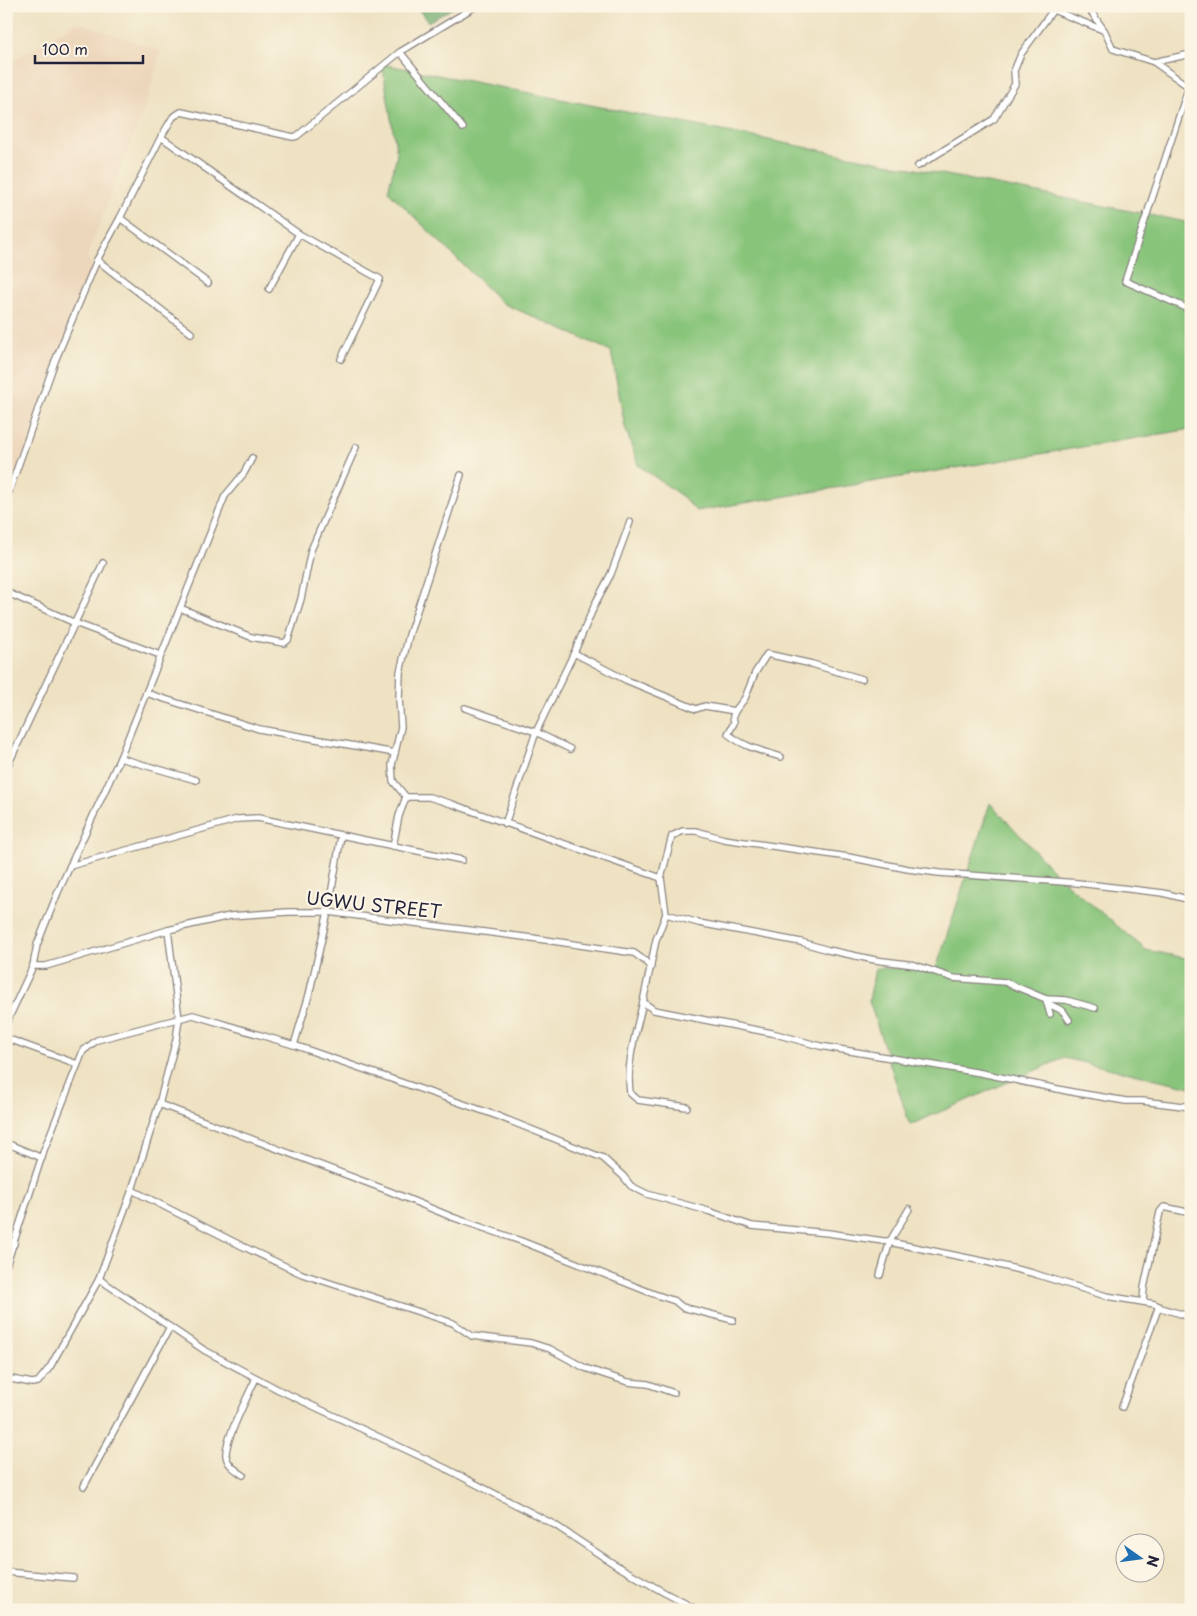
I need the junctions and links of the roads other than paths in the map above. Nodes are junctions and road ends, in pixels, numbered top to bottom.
1 (476, 6) edge
2 (1087, 6) edge
3 (1052, 8) edge
4 (1104, 30) junction
5 (400, 52) junction
6 (1191, 54) edge
7 (1154, 62) junction
8 (1191, 80) edge
9 (1188, 86) junction
10 (463, 128) dead end
11 (161, 137) junction
12 (918, 166) dead end
13 (120, 218) junction
14 (299, 234) junction
15 (97, 260) junction
16 (208, 283) dead end
17 (269, 289) dead end
18 (1191, 310) edge
19 (191, 333) dead end
20 (341, 359) dead end
21 (356, 447) dead end
22 (252, 458) dead end
23 (461, 475) dead end
24 (6, 500) edge
25 (630, 522) dead end
26 (104, 563) dead end
27 (6, 592) edge
28 (180, 608) junction
29 (75, 623) junction
30 (574, 653) junction
31 (160, 656) junction
32 (862, 679) dead end
33 (146, 693) junction
34 (465, 708) dead end
35 (735, 711) junction
36 (536, 732) junction
37 (570, 749) dead end
38 (395, 753) junction
39 (781, 757) dead end
40 (120, 758) junction
41 (6, 769) edge
42 (196, 780) dead end
43 (406, 797) junction
44 (505, 824) junction
45 (341, 836) junction
46 (393, 846) junction
47 (462, 860) dead end
48 (70, 866) junction
49 (661, 878) junction
50 (1191, 900) edge
51 (328, 912) junction
52 (666, 914) junction
53 (168, 930) junction
54 (33, 966) junction
55 (651, 968) junction
56 (1047, 1001) junction
57 (643, 1002) junction
58 (1095, 1008) dead end
59 (1050, 1014) dead end
60 (179, 1019) junction
61 (1068, 1020) dead end
62 (6, 1024) edge
63 (6, 1038) edge
64 (294, 1046) junction
65 (76, 1064) junction
66 (158, 1104) junction
67 (686, 1107) dead end
68 (1191, 1107) edge
69 (6, 1143) edge
70 (42, 1158) junction
71 (132, 1190) junction
72 (909, 1209) dead end
73 (1191, 1213) edge
74 (6, 1241) edge
75 (890, 1241) junction
76 (14, 1244) junction
77 (6, 1266) edge
78 (880, 1275) dead end
79 (99, 1279) junction
80 (1143, 1302) junction
81 (1159, 1306) junction
82 (1191, 1316) edge
83 (733, 1320) dead end
84 (170, 1327) junction
85 (6, 1378) edge
86 (256, 1378) junction
87 (674, 1393) dead end
88 (1122, 1407) dead end
89 (243, 1475) dead end
90 (84, 1486) dead end
91 (6, 1572) edge
92 (73, 1578) dead end
93 (698, 1610) edge

1 - 5 street
2 - 4 street
3 - 4 street
3 - 12 street
4 - 7 street
5 - 10 street
5 - 11 street
6 - 7 street
7 - 9 street
8 - 9 street
9 - 18 street
11 - 13 street
11 - 14 street
13 - 15 street
13 - 16 street
14 - 17 street
14 - 20 street
15 - 19 street
15 - 24 street
21 - 28 street
22 - 28 street
23 - 38 street
25 - 30 street
26 - 29 street
27 - 29 street
28 - 31 street
29 - 31 street
29 - 41 street
30 - 35 street
30 - 36 street
31 - 33 street
32 - 35 street
33 - 38 street
33 - 40 street
34 - 36 street
35 - 39 street
36 - 37 street
36 - 44 street
38 - 43 street
40 - 42 street
40 - 48 street
43 - 44 street
43 - 46 street
44 - 49 street
45 - 46 street
45 - 48 street
45 - 51 street
46 - 47 street
48 - 54 street
49 - 50 street
49 - 52 street
51 - 53 street, UGWU STREET
51 - 55 street, UGWU STREET
51 - 64 street
52 - 55 street
52 - 56 street
53 - 54 street, UGWU STREET
53 - 60 street
54 - 62 street
55 - 57 street
56 - 58 street
56 - 59 street
56 - 61 street
57 - 67 street
57 - 68 street
60 - 64 street
60 - 65 street
60 - 66 street
63 - 65 street
64 - 75 street
65 - 70 street
66 - 71 street
66 - 83 street
69 - 70 street
70 - 76 street
71 - 79 street
71 - 87 street
72 - 75 street
73 - 80 street
74 - 76 street
75 - 78 street
75 - 80 street
76 - 77 street
79 - 84 street
79 - 85 street
80 - 81 street
81 - 82 street
81 - 88 street
84 - 86 street
84 - 90 street
86 - 89 street
86 - 93 street
91 - 92 street

